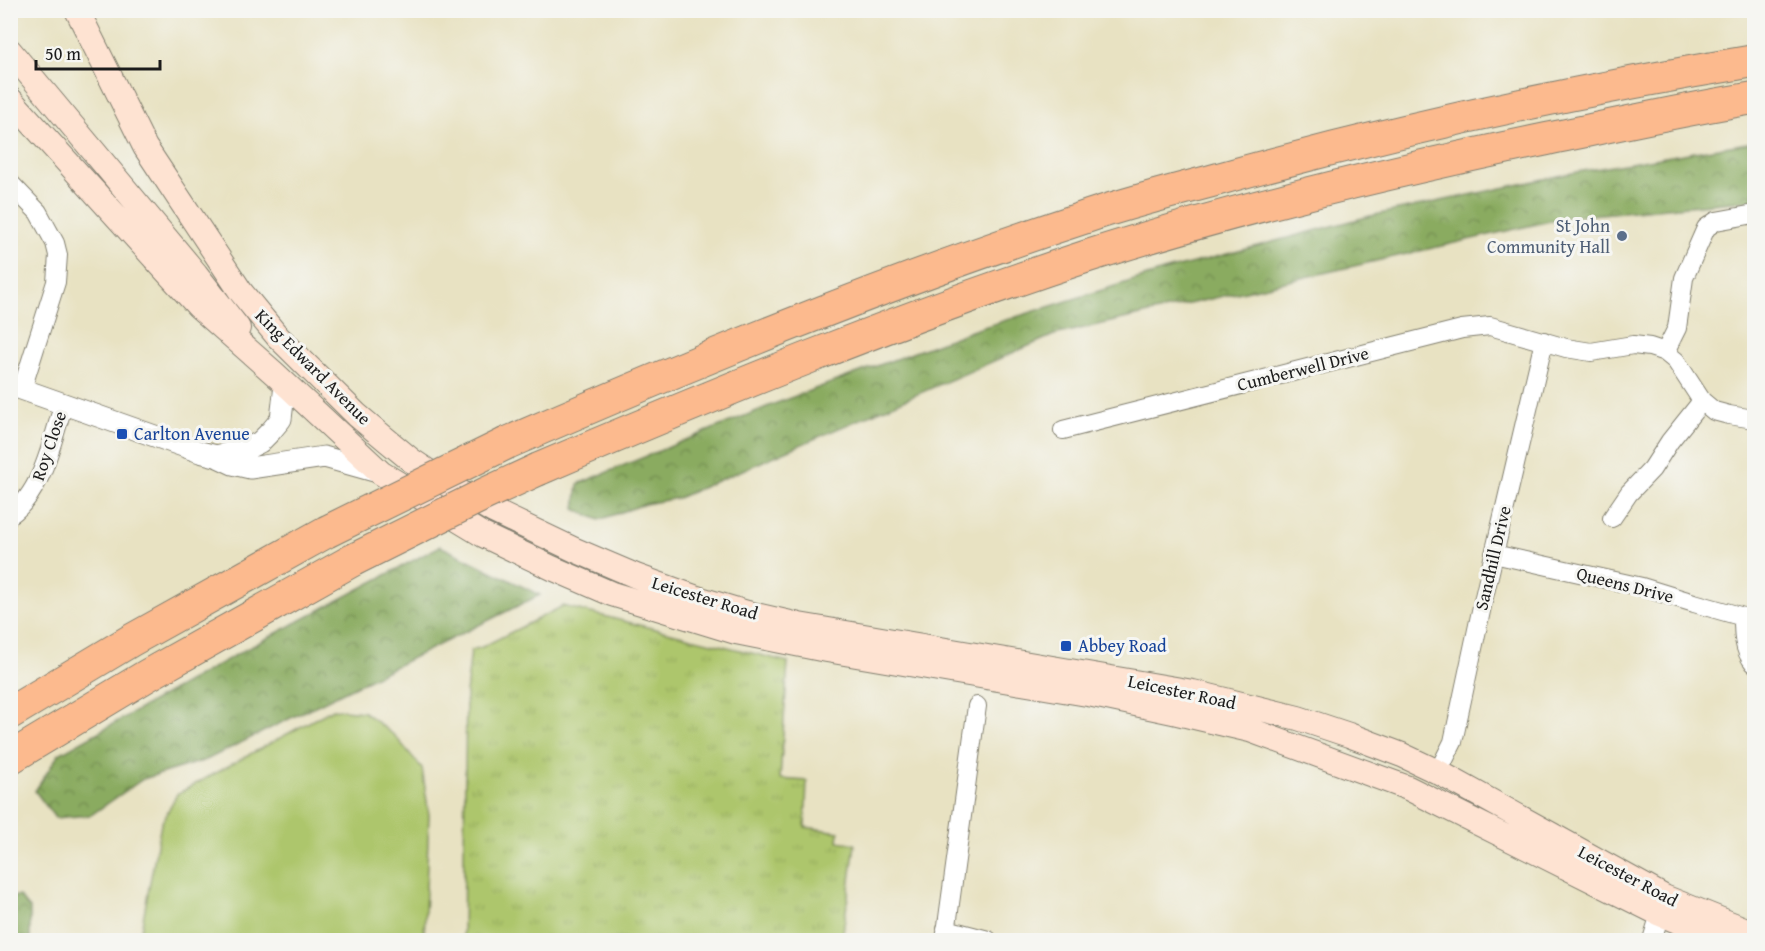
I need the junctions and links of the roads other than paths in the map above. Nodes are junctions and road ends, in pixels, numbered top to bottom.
1 (77, 10) edge
2 (10, 51) edge
3 (1755, 61) edge
4 (1755, 98) edge
5 (10, 99) edge
6 (10, 183) edge
7 (1749, 215) dead end
8 (1544, 341) junction
9 (1665, 352) junction
10 (280, 380) junction
11 (16, 387) edge
12 (1701, 401) junction
13 (64, 403) junction
14 (1755, 419) edge
15 (1063, 430) dead end
16 (216, 456) junction
17 (381, 473) junction
18 (10, 515) edge
19 (1612, 518) dead end
20 (575, 550) joint
21 (1494, 554) junction
22 (552, 568) joint
23 (1749, 618) edge
24 (1755, 663) edge
25 (977, 706) dead end
26 (10, 713) edge
27 (10, 758) edge
28 (1438, 772) junction
29 (1660, 914) junction
30 (1755, 933) edge
31 (946, 934) edge
32 (988, 940) edge
33 (1652, 940) edge
34 (1723, 940) edge

1 - 20 main road, King Edward Avenue
2 - 10 main road, King Edward Avenue
3 - 26 highway, bridge
4 - 27 highway, bridge
5 - 10 main road, King Edward Avenue
6 - 11 street
7 - 9 street
8 - 9 street, Cumberwell Drive
8 - 15 street, Cumberwell Drive
8 - 21 street, Sandhill Drive
9 - 12 street
10 - 16 street
10 - 17 main road, King Edward Avenue
11 - 13 street
12 - 14 street
12 - 19 street
13 - 16 street
13 - 18 street, Roy Close
16 - 17 street
17 - 22 main road, King Edward Avenue
20 - 28 main road, Leicester Road
21 - 23 street, Queens Drive
21 - 28 street, Sandhill Drive
22 - 29 main road, Leicester Road
23 - 24 street
25 - 31 street
28 - 30 main road, Leicester Road
29 - 33 street
29 - 34 main road, Leicester Road
31 - 32 street

